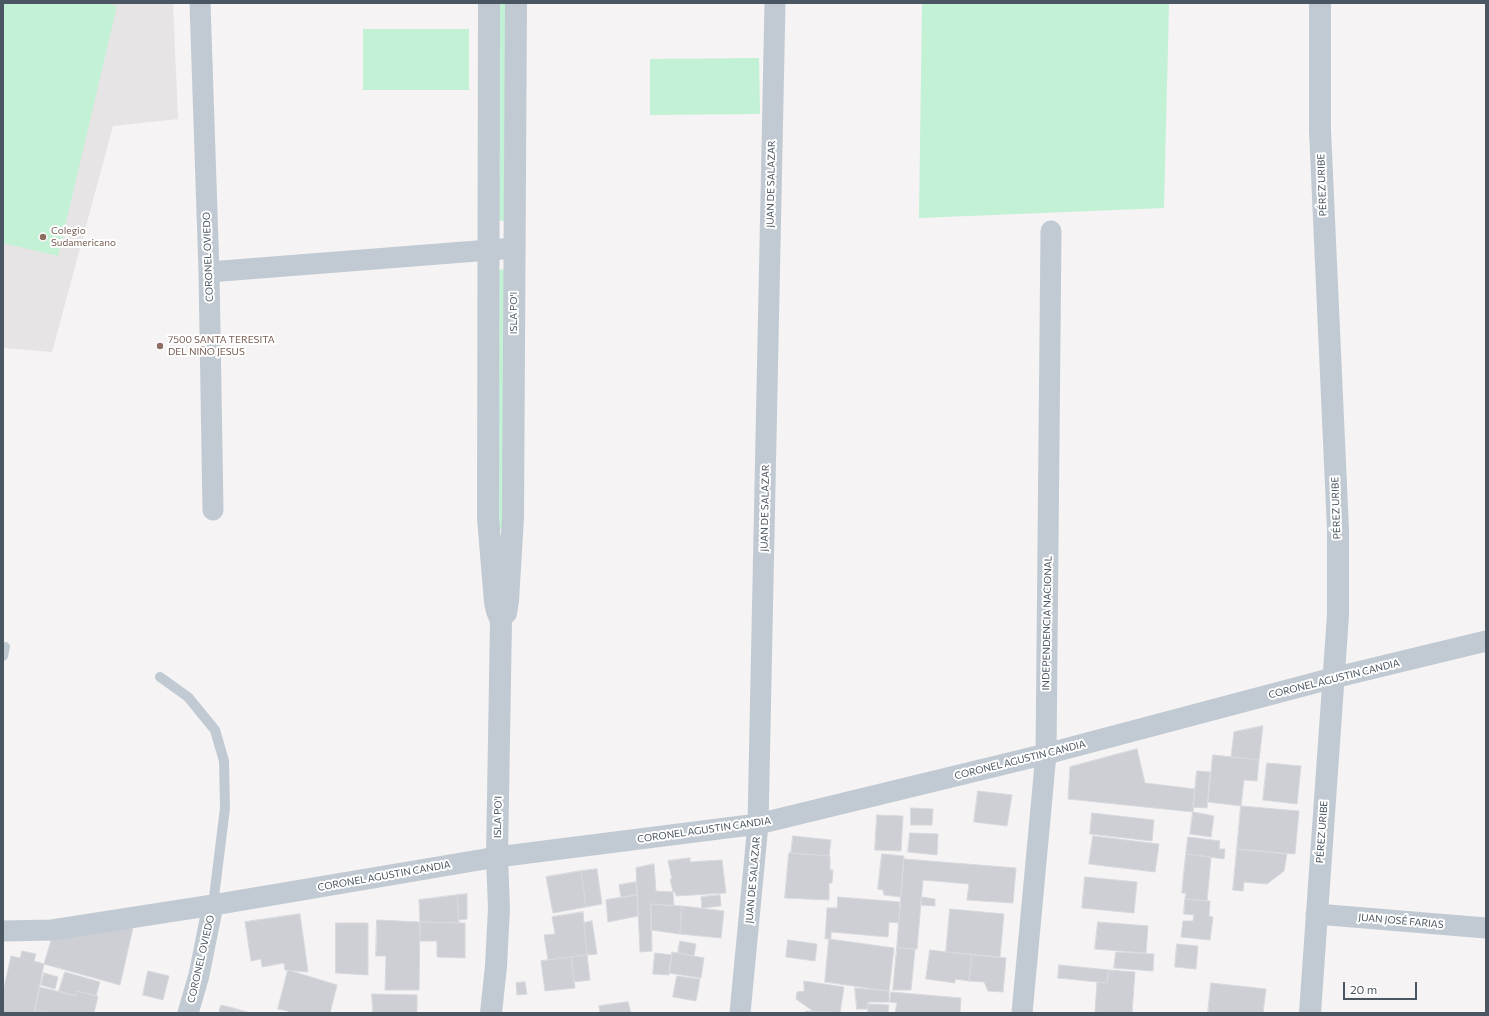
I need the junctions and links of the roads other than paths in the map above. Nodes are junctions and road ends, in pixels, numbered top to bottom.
1 (200, 3) edge
2 (489, 3) edge
3 (516, 3) edge
4 (775, 3) edge
5 (1320, 3) edge
6 (1051, 231) dead end
7 (515, 248) junction
8 (489, 249) junction
9 (209, 272) junction
10 (213, 510) dead end
11 (501, 621) junction
12 (1486, 641) edge
13 (160, 677) dead end
14 (1333, 678) junction
15 (1046, 754) junction
16 (758, 824) junction
17 (497, 857) junction
18 (213, 905) junction
19 (1316, 914) junction
20 (1486, 928) edge
21 (3, 932) edge
22 (188, 1013) edge
23 (491, 1013) edge
24 (740, 1013) edge
25 (1022, 1013) edge
26 (1310, 1013) edge

1 - 9 street, CORONEL OVIEDO
2 - 8 street, ISLA PO'I
3 - 7 street, ISLA PO'I
4 - 16 street, JUAN DE SALAZAR
5 - 14 street, PÉREZ URIBE
6 - 15 street, INDEPENDENCIA NACIONAL
7 - 8 street
7 - 11 street, ISLA PO'I
8 - 9 street
8 - 11 street, ISLA PO'I
9 - 10 street, CORONEL OVIEDO
11 - 17 street, ISLA PO'I
12 - 14 street, CORONEL AGUSTIN CANDIA
13 - 18 lane
14 - 15 street, CORONEL AGUSTIN CANDIA
14 - 19 street, PÉREZ URIBE
15 - 16 street, CORONEL AGUSTIN CANDIA
15 - 25 street, INDEPENDENCIA NACIONAL
16 - 17 street, CORONEL AGUSTIN CANDIA
16 - 24 street, JUAN DE SALAZAR
17 - 18 street, CORONEL AGUSTIN CANDIA
17 - 23 street, ISLA PO'I
18 - 21 street, CORONEL AGUSTIN CANDIA
18 - 22 street, CORONEL OVIEDO
19 - 20 street, JUAN JOSÉ FARIAS
19 - 26 street, PÉREZ URIBE

